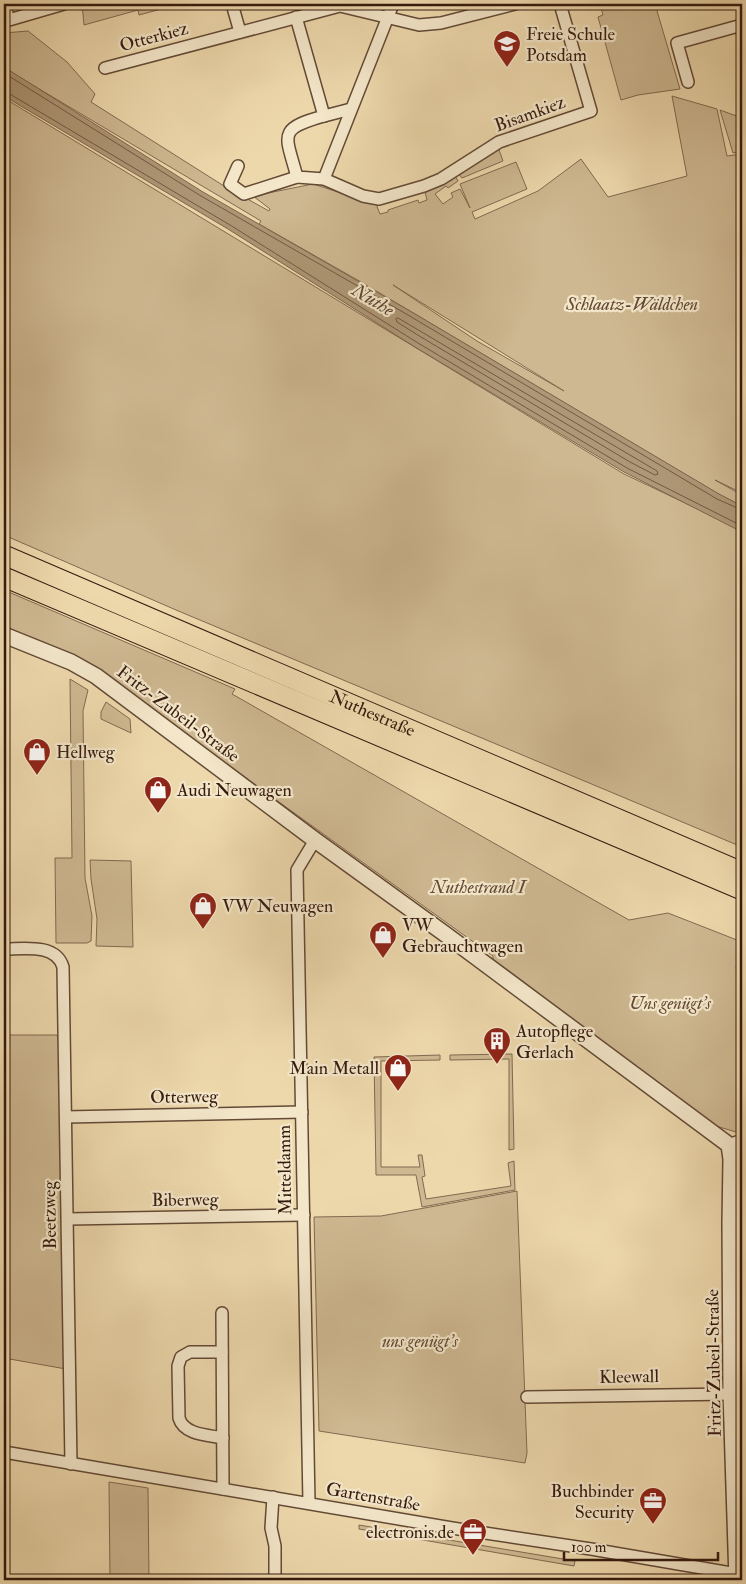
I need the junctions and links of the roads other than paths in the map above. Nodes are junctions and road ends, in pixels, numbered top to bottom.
1 (4, 4) edge
2 (64, 4) edge
3 (232, 4) edge
4 (393, 4) edge
5 (515, 4) edge
6 (560, 4) edge
7 (388, 16) junction
8 (296, 17) junction
9 (742, 25) edge
10 (240, 32) junction
11 (106, 68) dead end
12 (688, 82) dead end
13 (351, 108) junction
14 (324, 116) junction
15 (238, 166) dead end
16 (297, 178) junction
17 (324, 179) junction
18 (4, 555) edge
19 (4, 577) edge
20 (4, 635) edge
21 (315, 840) junction
22 (742, 872) edge
23 (742, 890) edge
24 (4, 948) edge
25 (302, 1112) junction
26 (66, 1117) junction
27 (736, 1142) edge
28 (304, 1215) junction
29 (68, 1219) junction
30 (222, 1313) dead end
31 (222, 1352) junction
32 (732, 1394) junction
33 (527, 1397) dead end
34 (223, 1438) junction
35 (4, 1452) edge
36 (71, 1464) junction
37 (739, 1470) edge
38 (224, 1489) junction
39 (273, 1497) junction
40 (309, 1503) junction
41 (737, 1577) edge
42 (275, 1580) edge

1 - 2 street
3 - 10 street
4 - 7 street
5 - 7 street
6 - 17 street, Bisamkiez
7 - 8 street, Otterkiez
7 - 13 street
8 - 10 street, Otterkiez
8 - 14 street
9 - 12 street
10 - 11 street, Otterkiez
13 - 14 street
13 - 17 street
14 - 16 street
15 - 16 street, Bisamkiez
16 - 17 street, Bisamkiez
18 - 22 highway, Nuthestraße
19 - 23 highway, Nuthestraße
20 - 21 street, Fritz-Zubeil-Straße
21 - 25 street, Mitteldamm
21 - 27 street, Fritz-Zubeil-Straße
24 - 26 street, Beetzweg
25 - 26 street, Otterweg
25 - 28 street, Mitteldamm
26 - 29 street, Beetzweg
27 - 32 street, Fritz-Zubeil-Straße
28 - 29 street, Biberweg
28 - 40 street, Mitteldamm
29 - 36 street, Beetzweg
30 - 31 street
31 - 34 street
31 - 34 street
32 - 33 street, Kleewall
32 - 37 street, Fritz-Zubeil-Straße
34 - 38 street
35 - 36 street, Gartenstraße
36 - 38 street, Gartenstraße
37 - 41 street, Fritz-Zubeil-Straße
38 - 39 street, Gartenstraße
39 - 40 street, Gartenstraße
39 - 42 street
40 - 41 street, Gartenstraße

